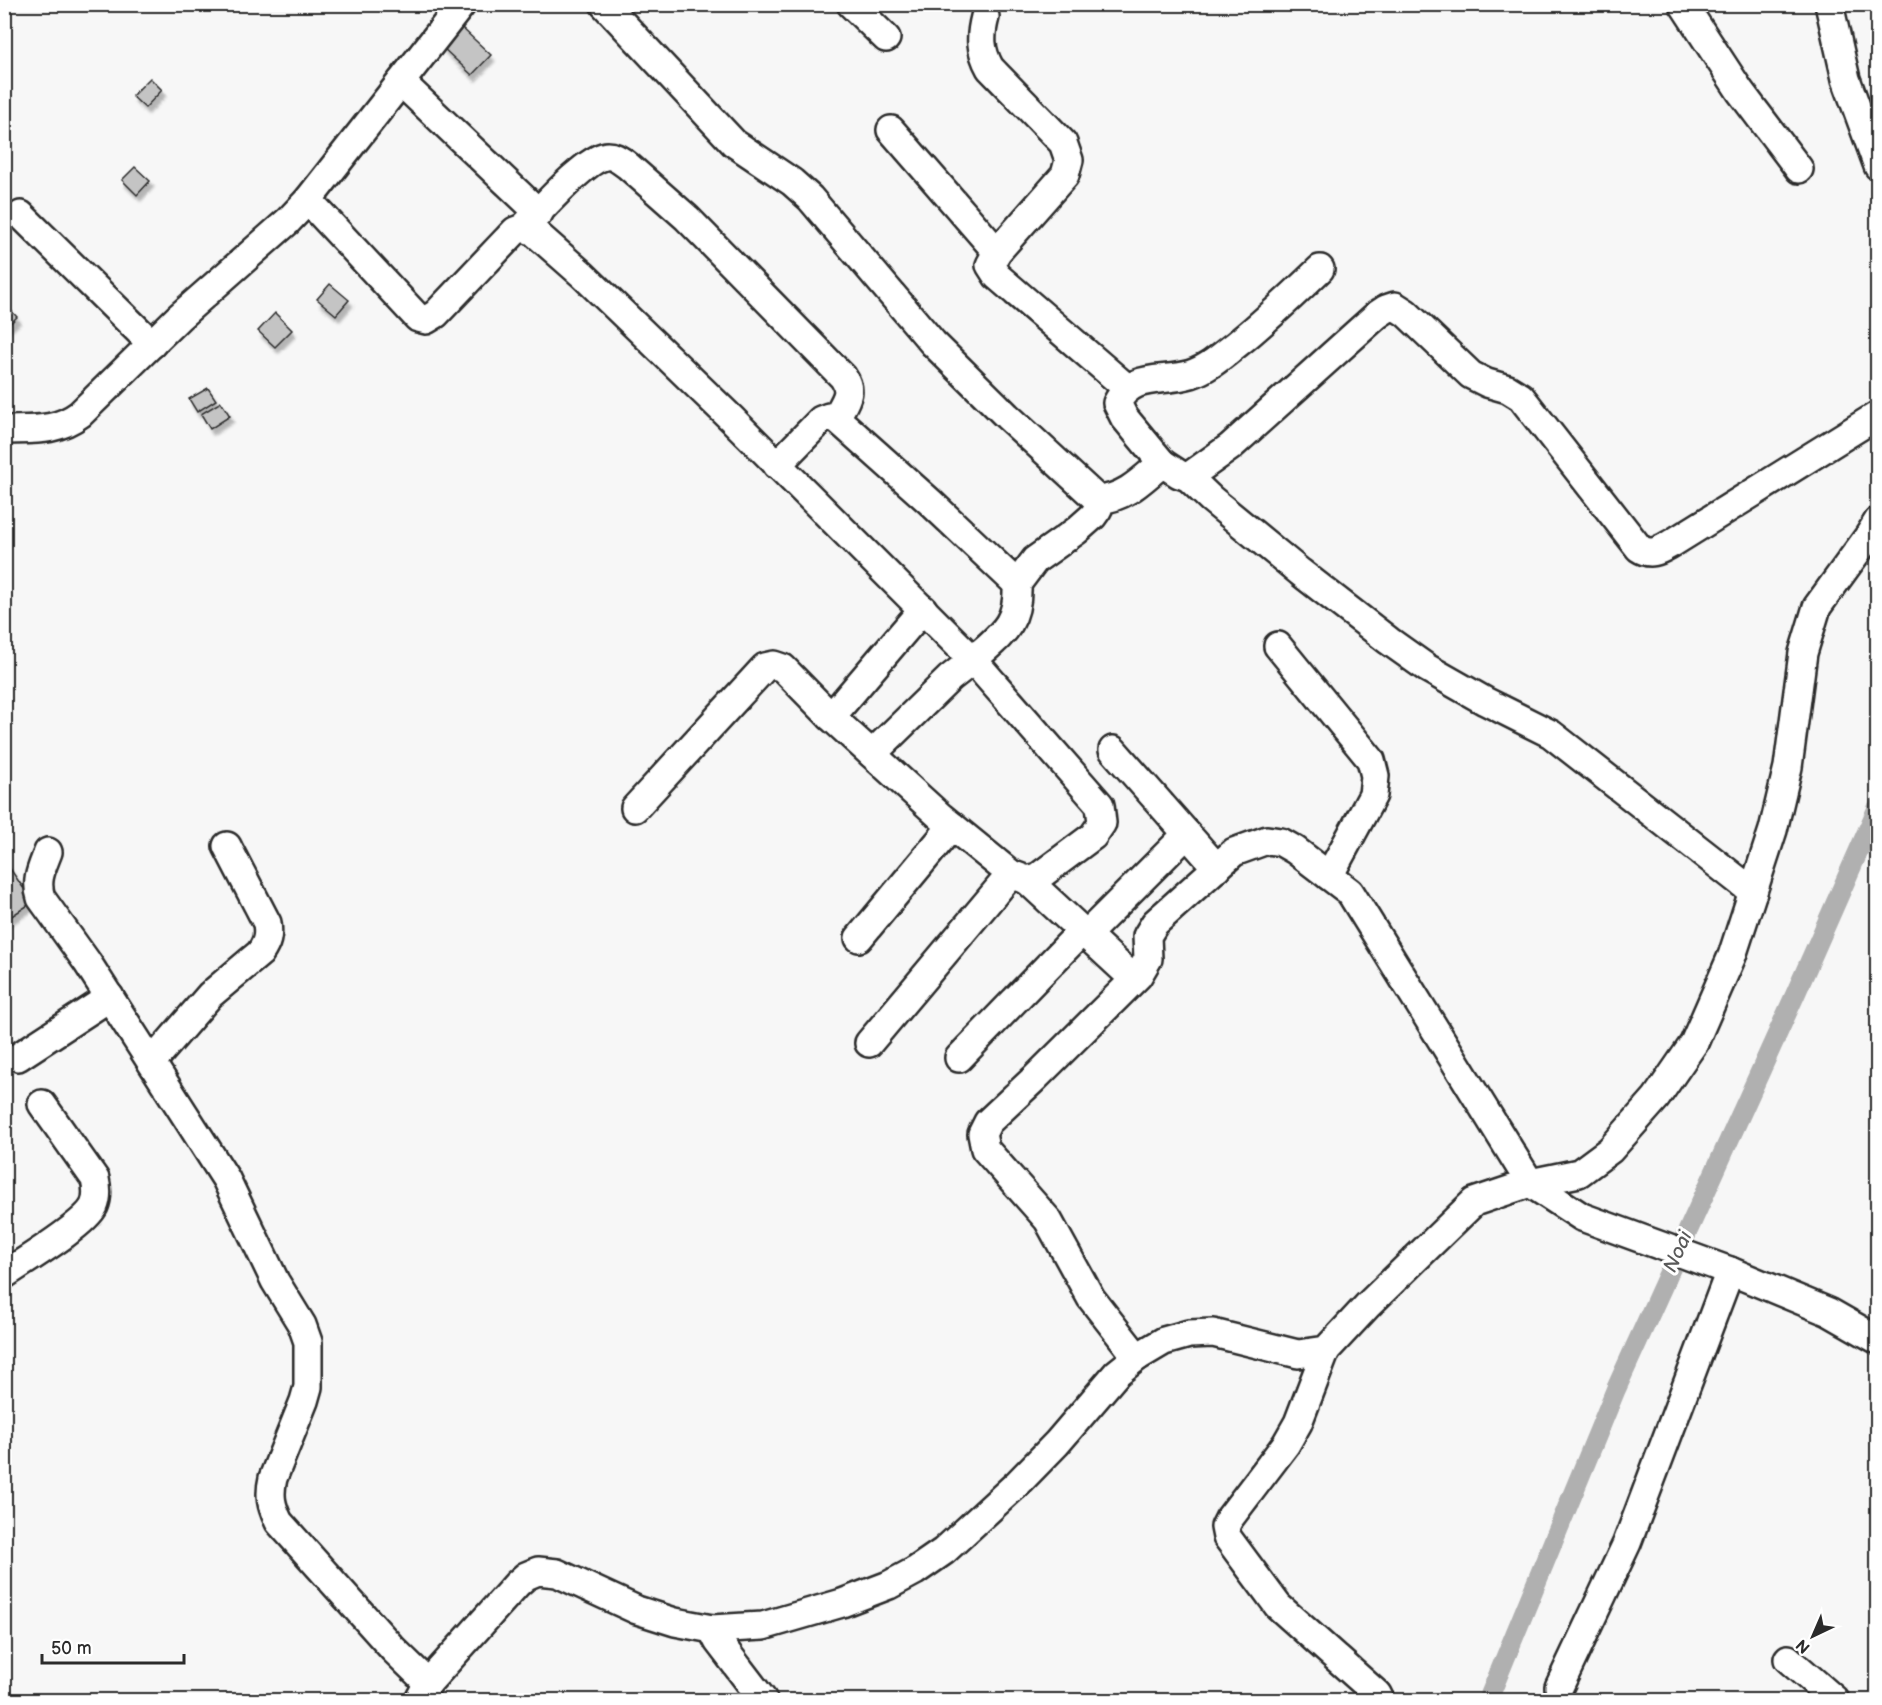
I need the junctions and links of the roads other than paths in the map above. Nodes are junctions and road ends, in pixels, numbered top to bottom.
1 (462, 4) edge
2 (604, 4) edge
3 (851, 4) edge
4 (1683, 4) edge
5 (1829, 4) edge
6 (985, 16) dead end
7 (886, 38) dead end
8 (401, 82) junction
9 (891, 130) dead end
10 (1878, 166) edge
11 (1799, 169) dead end
12 (308, 200) junction
13 (21, 215) dead end
14 (531, 220) junction
15 (997, 252) junction
16 (1320, 269) dead end
17 (152, 344) junction
18 (1127, 388) junction
19 (1878, 415) edge
20 (836, 418) junction
21 (4, 430) edge
22 (1162, 463) junction
23 (777, 465) junction
24 (1188, 477) junction
25 (1098, 500) junction
26 (1878, 520) edge
27 (1017, 584) junction
28 (923, 609) junction
29 (1278, 646) dead end
30 (973, 660) junction
31 (831, 717) junction
32 (1113, 750) dead end
33 (872, 754) junction
34 (635, 808) dead end
35 (952, 826) junction
36 (1187, 834) junction
37 (227, 846) dead end
38 (48, 852) dead end
39 (1217, 868) junction
40 (1329, 876) junction
41 (1019, 877) junction
42 (1753, 892) junction
43 (1084, 933) junction
44 (860, 938) dead end
45 (1134, 979) junction
46 (110, 997) junction
47 (869, 1043) dead end
48 (18, 1057) dead end
49 (959, 1058) dead end
50 (152, 1062) junction
51 (42, 1104) dead end
52 (1530, 1183) junction
53 (1725, 1269) junction
54 (4, 1275) edge
55 (1876, 1336) edge
56 (1326, 1350) junction
57 (1137, 1357) junction
58 (712, 1629) junction
59 (1788, 1659) dead end
60 (1559, 1687) dead end
61 (424, 1692) edge
62 (763, 1701) edge
63 (1380, 1701) edge
64 (1835, 1701) edge

1 - 8 street
2 - 25 street
3 - 7 street
4 - 11 street
5 - 10 street
6 - 15 street
8 - 12 street
8 - 14 street
9 - 15 street
12 - 14 street
12 - 17 street
13 - 17 street
14 - 20 street
14 - 23 street
15 - 18 street
16 - 18 street
17 - 21 street
18 - 22 street
19 - 24 street
20 - 23 street
20 - 27 street
22 - 24 street
22 - 25 street
23 - 28 street
24 - 42 street
25 - 27 street
26 - 42 street
27 - 30 street
28 - 30 street
28 - 31 street
29 - 40 street
30 - 33 street
30 - 41 street
31 - 33 street
31 - 34 street
32 - 36 street
33 - 35 street
35 - 41 street
35 - 44 street
36 - 39 street
36 - 43 street
37 - 50 street
38 - 46 street
39 - 40 street
39 - 45 street
40 - 52 street
41 - 43 street
41 - 47 street
42 - 52 street
43 - 45 street
43 - 49 street
45 - 57 street
46 - 48 street
46 - 50 street
50 - 61 street
51 - 54 street
52 - 53 street
52 - 56 street
53 - 55 street
53 - 60 street
56 - 57 street
56 - 63 street
57 - 58 street
58 - 61 street
58 - 62 street
59 - 64 street

